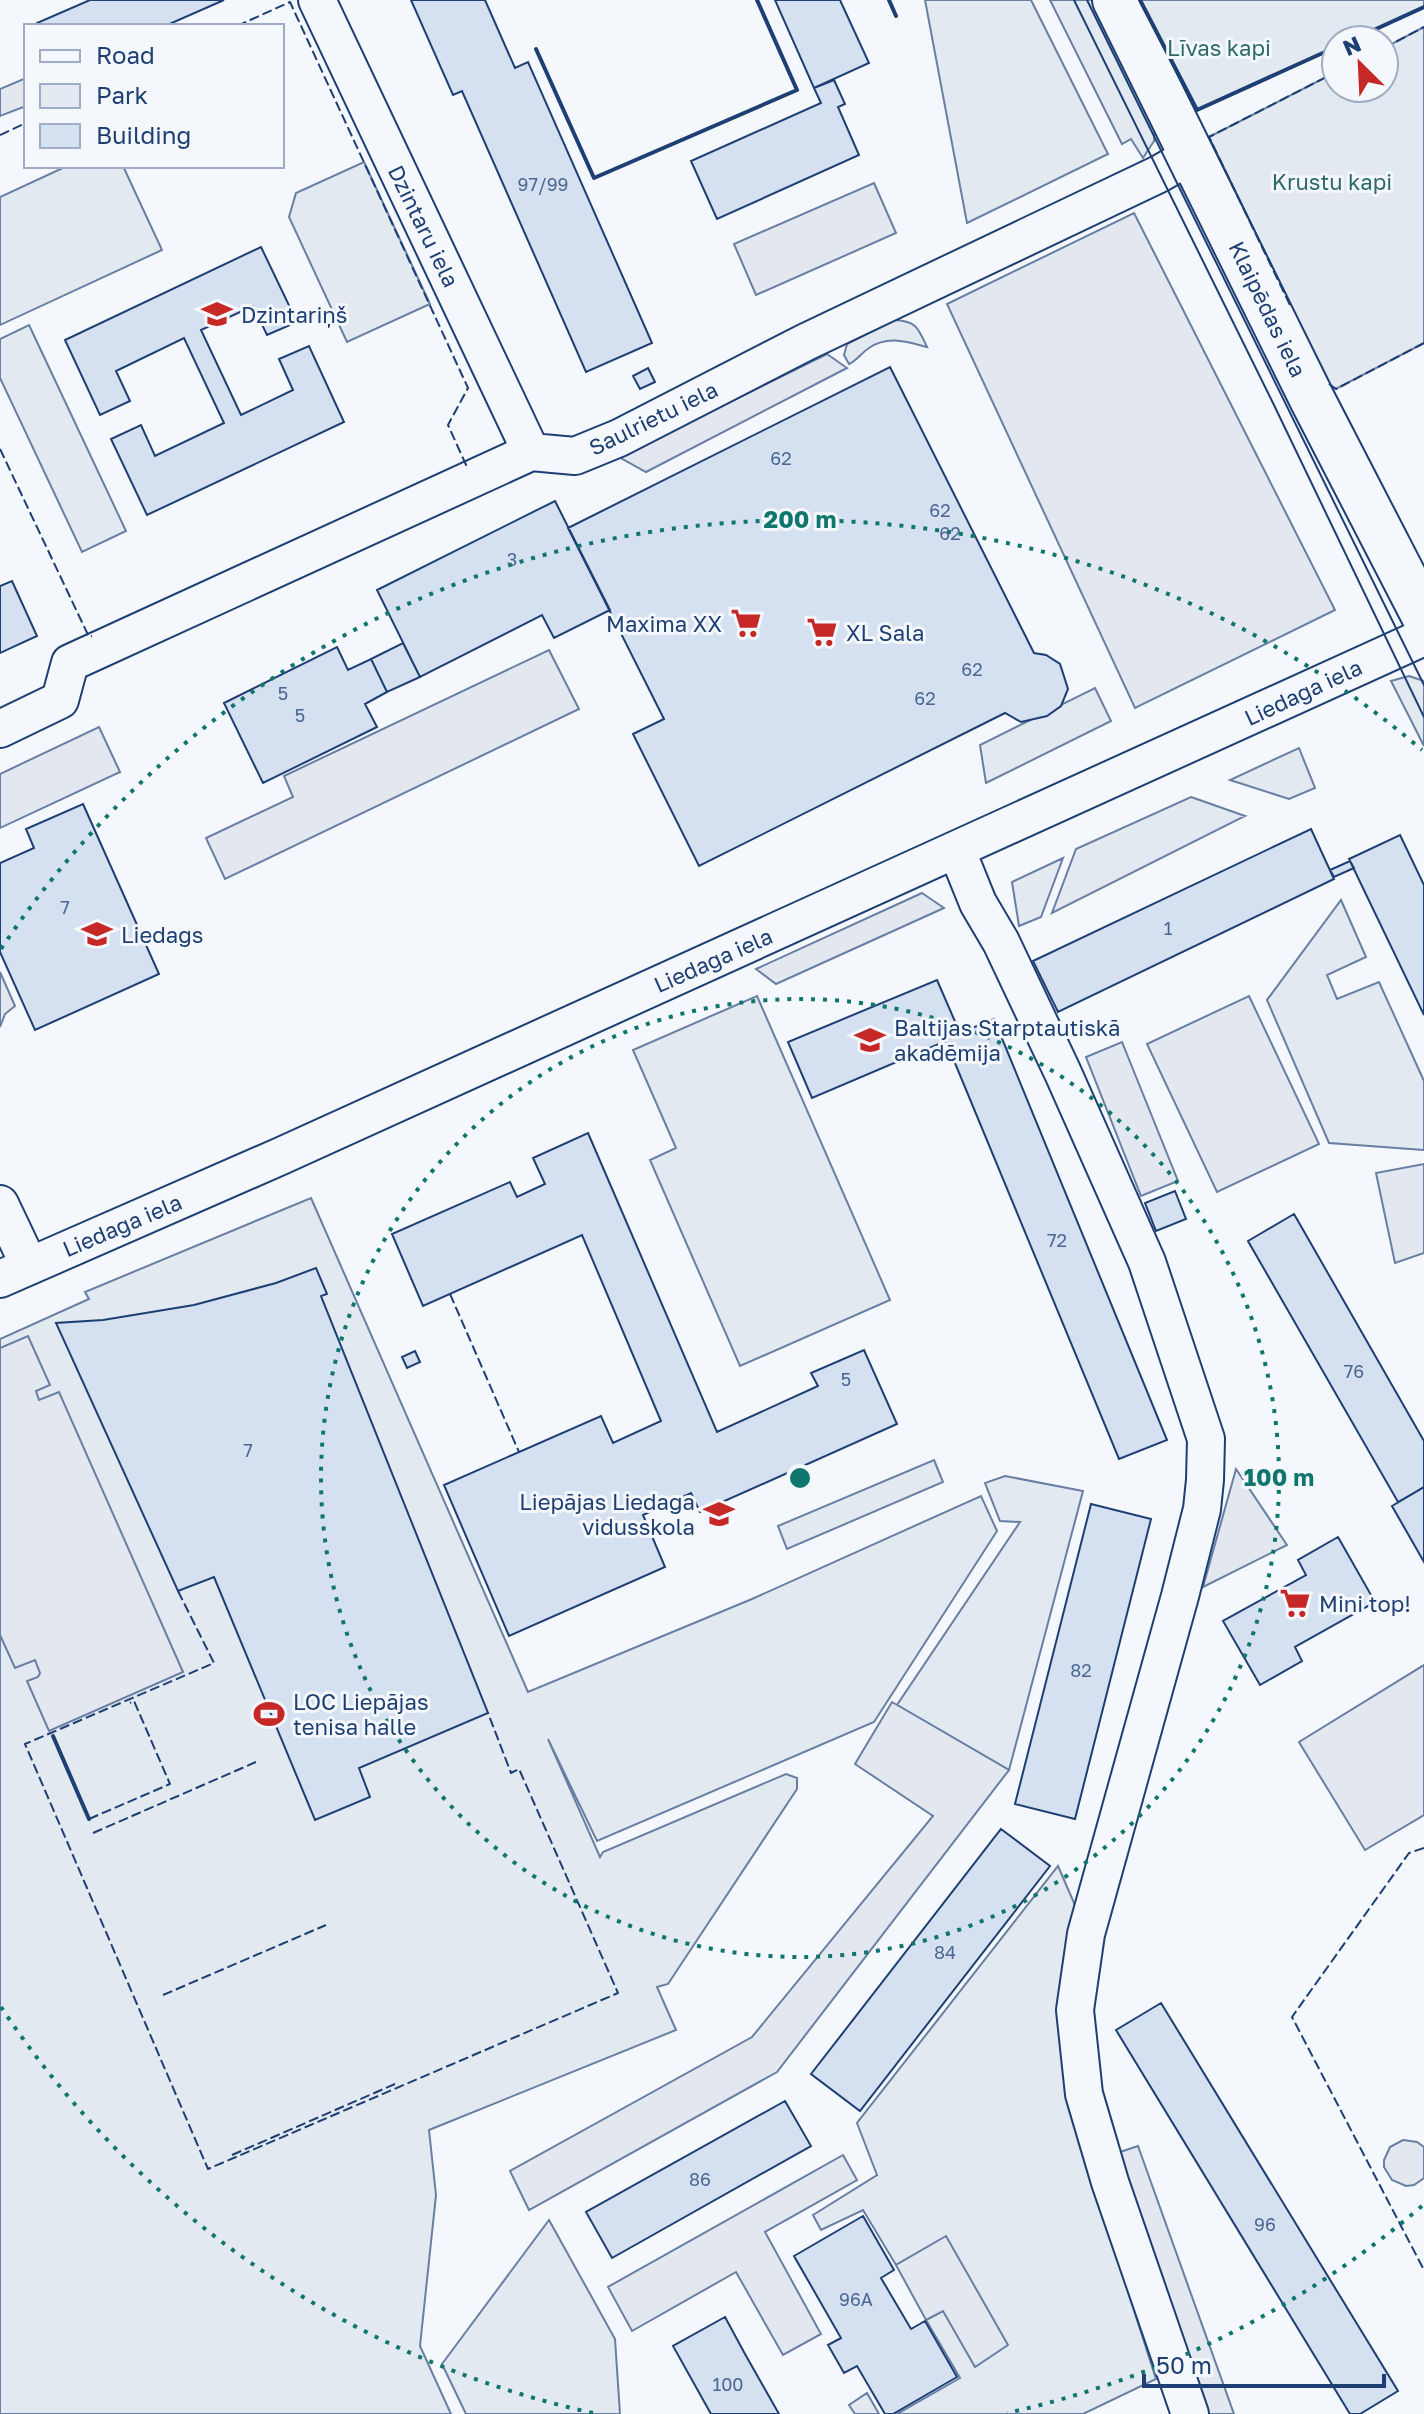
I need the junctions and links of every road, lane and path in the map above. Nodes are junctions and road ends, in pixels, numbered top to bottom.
1 (317, 0) edge
2 (1115, 0) edge
3 (1192, 155) junction
4 (531, 452) junction
5 (1424, 616) edge
6 (1424, 637) edge
7 (0, 729) edge
8 (957, 851) junction
9 (0, 1204) edge
10 (14, 1272) edge
11 (1190, 2414) edge

1 - 4 street, Dzintaru iela
2 - 3 main road, Klaipēdas iela
3 - 4 street, Saulrietu iela
3 - 5 main road, Klaipēdas iela
4 - 7 street, Saulrietu iela
6 - 8 street, Liedaga iela
8 - 10 street, Liedaga iela
8 - 11 street
9 - 10 street

